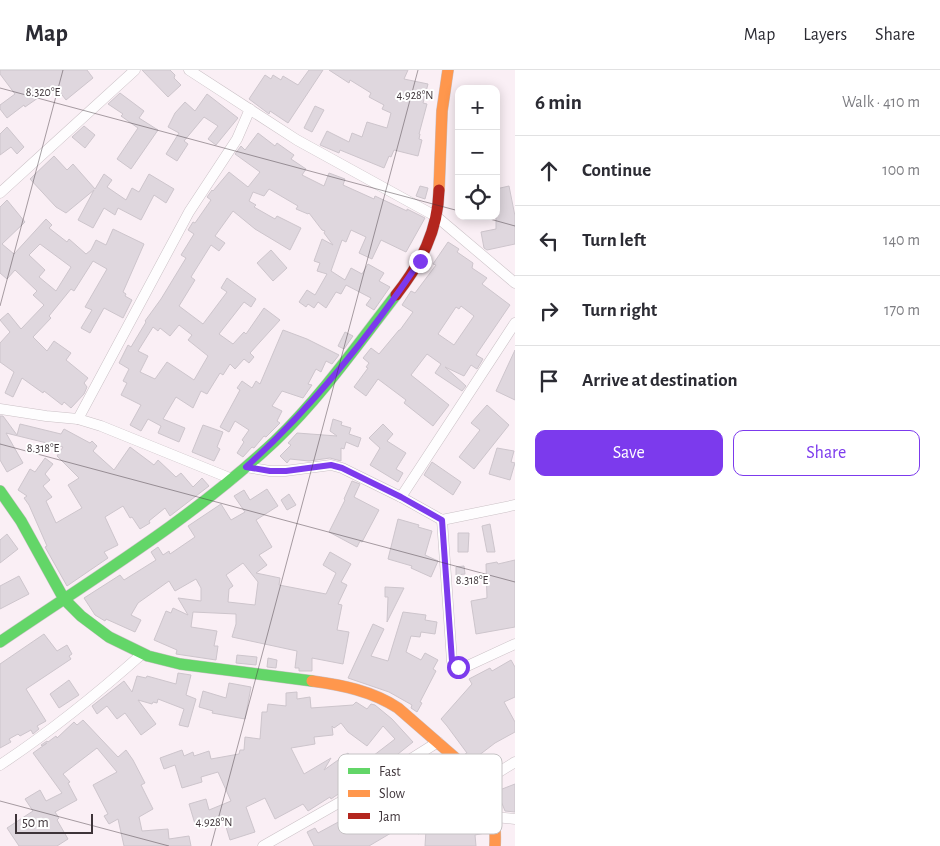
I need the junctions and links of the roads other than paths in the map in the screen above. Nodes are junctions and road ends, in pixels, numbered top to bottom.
1 (135, 70) edge
2 (189, 70) edge
3 (448, 70) edge
4 (250, 109) junction
5 (0, 193) edge
6 (437, 217) junction
7 (515, 283) edge
8 (515, 322) edge
9 (0, 409) edge
10 (78, 419) junction
11 (246, 467) junction
12 (232, 479) junction
13 (0, 491) edge
14 (401, 497) junction
15 (515, 505) edge
16 (442, 520) junction
17 (64, 599) junction
18 (0, 642) edge
19 (515, 644) edge
20 (142, 654) junction
21 (438, 742) junction
22 (419, 754) edge
23 (452, 754) edge
24 (515, 762) edge
25 (0, 765) edge
26 (502, 770) edge
27 (338, 803) edge
28 (502, 818) edge
29 (515, 819) edge
30 (263, 846) edge

1 - 5 street
2 - 4 street
3 - 6 street
4 - 6 street
4 - 10 street
6 - 7 street
6 - 11 street
8 - 14 street
9 - 10 street
10 - 12 street
11 - 12 street
11 - 14 street
12 - 17 street
13 - 17 street
14 - 16 street
15 - 16 street
16 - 19 street
17 - 18 street
17 - 20 street
20 - 21 street
20 - 25 street
21 - 22 street
21 - 23 street
24 - 26 street
27 - 30 street
28 - 29 street

